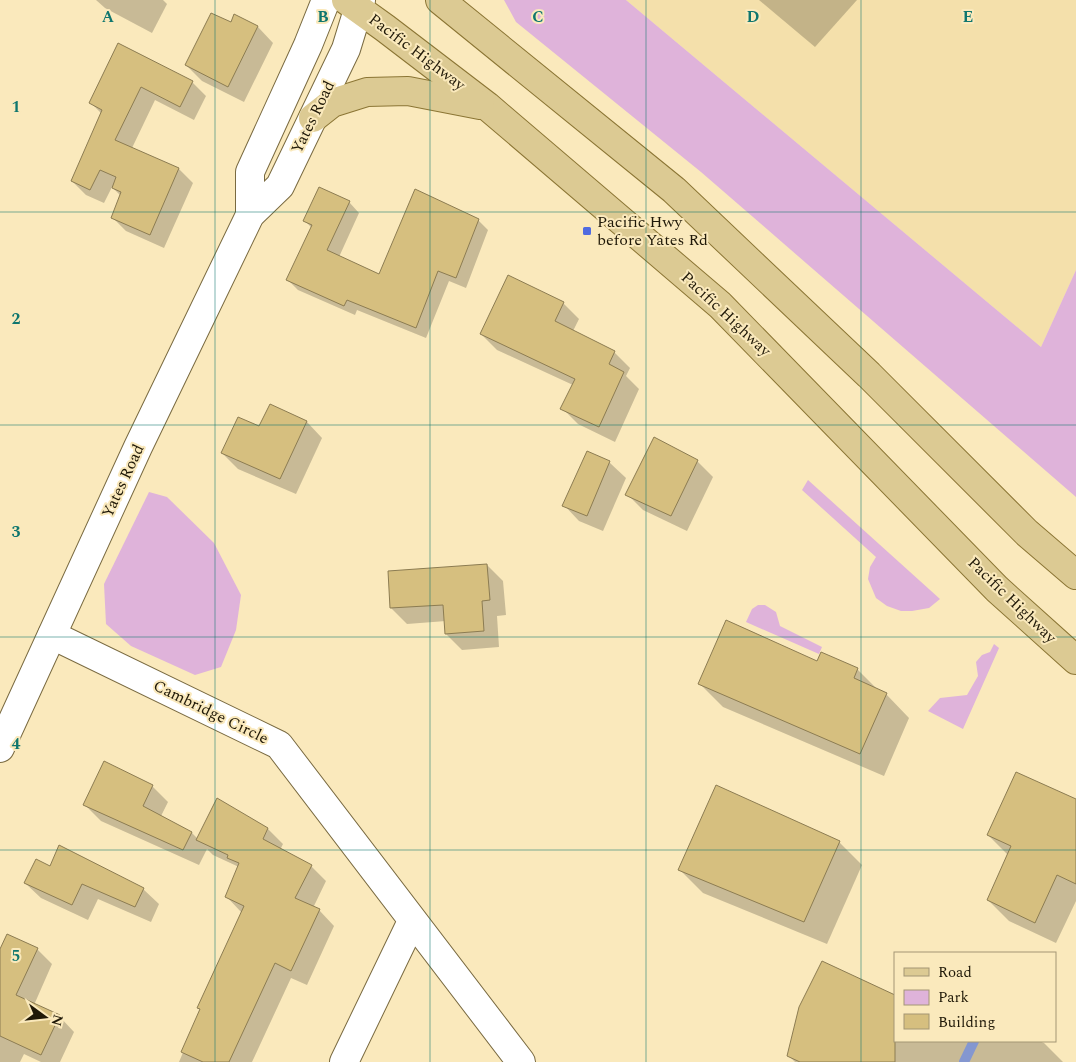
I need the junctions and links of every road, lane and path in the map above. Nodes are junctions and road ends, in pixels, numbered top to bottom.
1 (326, 0) edge
2 (355, 3) edge
3 (448, 4) edge
4 (487, 106) junction
5 (313, 118) junction
6 (250, 215) junction
7 (1076, 575) edge
8 (52, 635) junction
9 (1076, 660) edge
10 (0, 748) edge
11 (412, 921) junction
12 (344, 1062) edge
13 (521, 1062) edge

1 - 6 street, Yates Road
2 - 4 main road, Pacific Highway
2 - 5 street, Yates Road
3 - 7 main road
4 - 5 main road
4 - 9 main road, Pacific Highway
5 - 6 street, Yates Road
6 - 8 street, Yates Road
8 - 10 street, Yates Road
8 - 11 street, Cambridge Circle
11 - 12 street
11 - 13 street, Cambridge Circle

